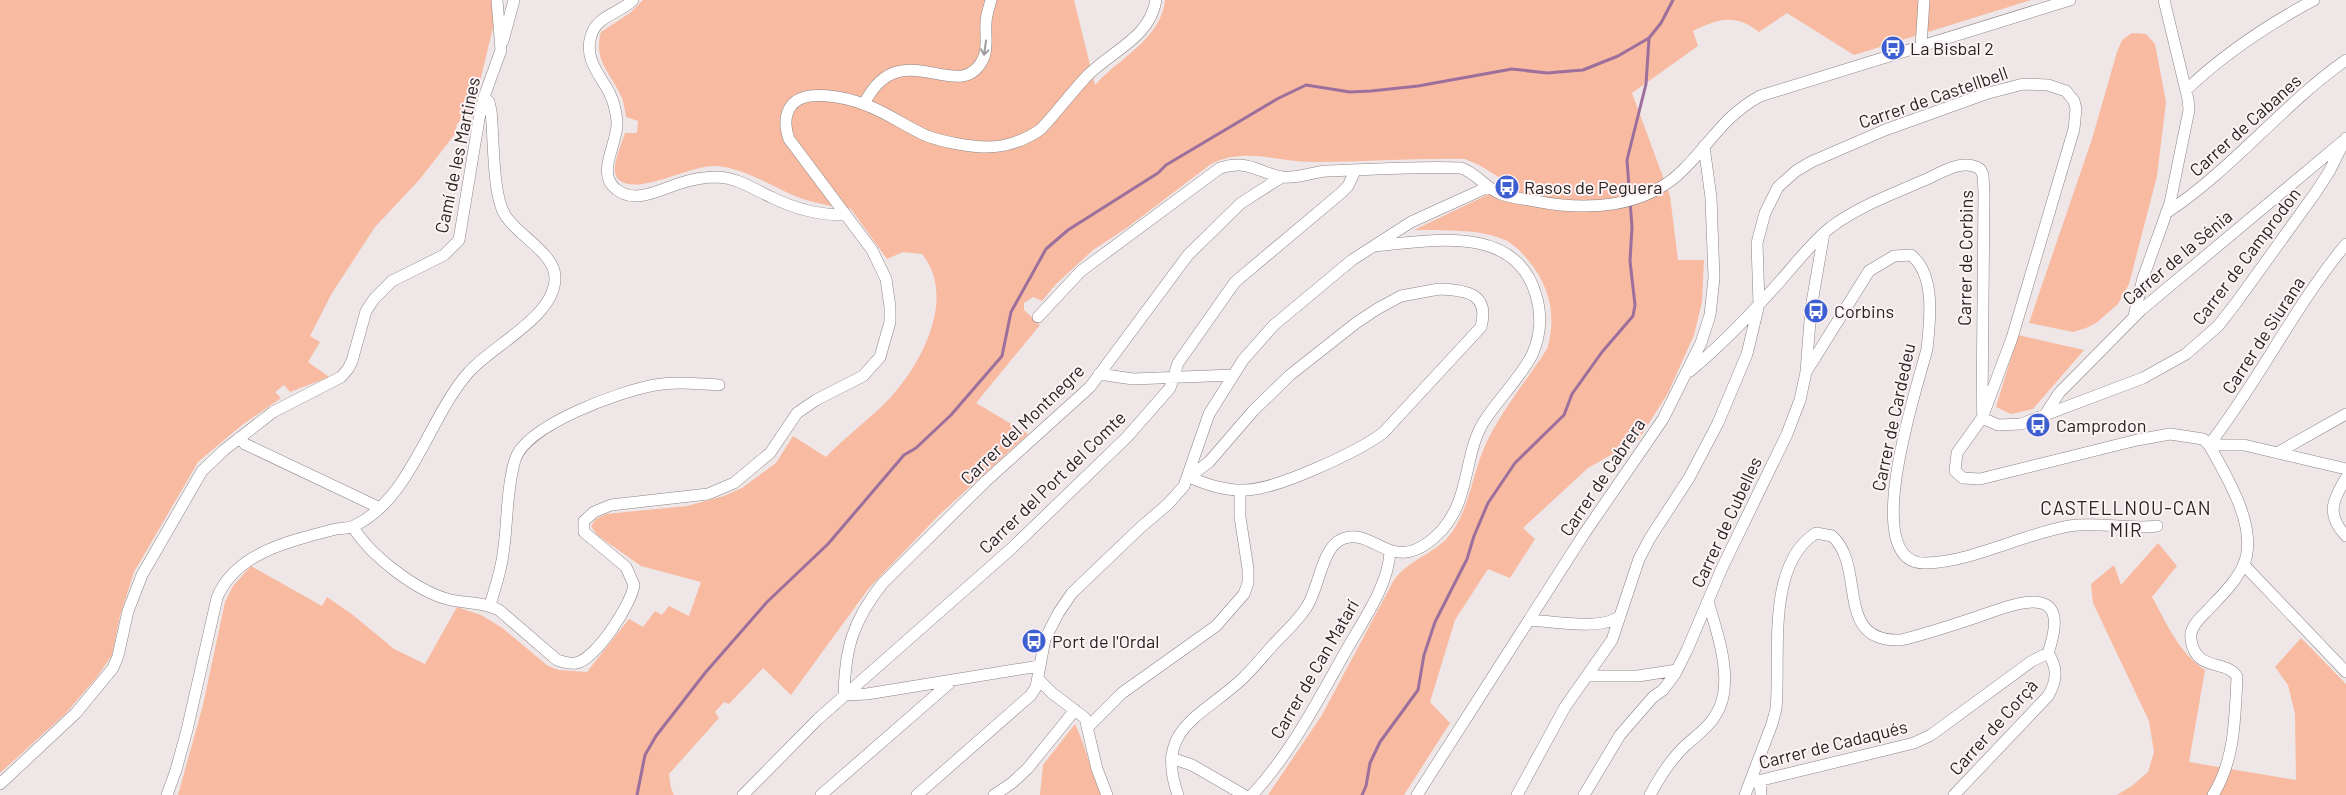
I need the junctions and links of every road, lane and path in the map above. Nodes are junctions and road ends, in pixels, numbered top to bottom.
1 (497, 0) edge
2 (514, 0) edge
3 (633, 0) edge
4 (991, 0) edge
5 (1156, 0) edge
6 (1924, 0) edge
7 (2070, 0) edge
8 (2164, 0) edge
9 (2314, 0) edge
10 (1921, 46) junction
11 (501, 50) junction
12 (2346, 60) edge
13 (2186, 90) junction
14 (484, 97) junction
15 (864, 104) junction
16 (2346, 138) edge
17 (1704, 146) junction
18 (1355, 171) junction
19 (1282, 177) junction
20 (1488, 187) junction
21 (2166, 213) junction
22 (844, 215) junction
23 (1824, 233) junction
24 (2346, 244) edge
25 (1374, 246) junction
26 (1759, 304) junction
27 (2134, 316) junction
28 (1038, 317) dead end
29 (1806, 372) junction
30 (1099, 374) junction
31 (1687, 374) junction
32 (1233, 375) junction
33 (1174, 376) junction
34 (719, 385) dead end
35 (2346, 414) edge
36 (2045, 415) junction
37 (1982, 418) junction
38 (240, 438) junction
39 (2210, 446) junction
40 (2277, 453) junction
41 (2346, 469) edge
42 (1189, 477) junction
43 (2346, 478) edge
44 (1240, 490) junction
45 (380, 508) junction
46 (2156, 526) dead end
47 (353, 527) junction
48 (2346, 536) edge
49 (1390, 552) junction
50 (2244, 565) junction
51 (1708, 602) junction
52 (490, 605) junction
53 (1620, 616) junction
54 (1529, 620) junction
55 (2048, 653) junction
56 (1039, 666) junction
57 (1677, 670) junction
58 (2346, 672) edge
59 (1587, 676) junction
60 (1038, 679) junction
61 (953, 680) junction
62 (844, 695) junction
63 (1075, 710) junction
64 (1088, 727) junction
65 (1171, 758) junction
66 (1755, 782) junction
67 (0, 784) edge
68 (167, 795) edge
69 (743, 795) edge
70 (821, 795) edge
71 (918, 795) edge
72 (994, 795) edge
73 (1107, 795) edge
74 (1178, 795) edge
75 (1244, 795) edge
76 (1252, 795) edge
77 (1417, 795) edge
78 (1517, 795) edge
79 (1584, 795) edge
80 (1650, 795) edge
81 (1745, 795) edge
82 (1760, 795) edge
83 (1954, 795) edge
84 (2213, 795) edge

1 - 11 street, Camí de les Martines
2 - 11 street
3 - 22 street
4 -> 15 street
5 - 15 street
6 - 10 street
7 - 10 street
8 - 13 street
9 - 13 street
10 - 17 street
11 - 14 street, Camí de les Martines
12 - 21 street, Carrer de Cabanes
13 - 21 street
14 - 38 street, Camí de les Martines
14 - 45 street
15 - 22 street
16 - 27 street, Carrer de la Sénia
16 - 36 street, Carrer de Camprodon
17 - 20 street
17 - 31 street, Carrer de Cabrera
18 - 19 street
18 - 20 street
18 - 33 street, Carrer del Port del Comte
19 - 28 street
19 - 30 street, Carrer del Montnegre
20 - 25 street
21 - 27 street
22 - 52 street
23 - 26 street, Carrer de Corbins
23 - 29 street, Carrer de Cubelles
23 - 37 street, Carrer de Corbins
24 - 39 street, Carrer de Siurana
25 - 32 street
25 - 49 street
26 - 31 street, Carrer de Corbins
26 - 37 street, Carrer de Castellbell
26 - 53 street
27 - 36 street, Carrer de la Sénia
29 - 46 street, Carrer de Cardedeu
29 - 51 street, Carrer de Cubelles
30 - 33 street
30 - 62 street, Carrer del Montnegre
31 - 54 street, Carrer de Cabrera
32 - 33 street
32 - 42 street
33 - 62 street, Carrer del Port del Comte
34 - 52 street
35 - 40 street
36 - 37 street, Carrer de Camprodon
37 - 39 street, Carrer de Castellbell
38 - 45 street
38 - 67 street, Camí de les Martines
39 - 40 street
39 - 50 street
40 - 41 street
42 - 44 street
42 - 44 street
42 - 56 street
43 - 48 street
44 - 64 street
45 - 47 street
47 - 52 street
47 - 68 street
49 - 65 street
49 - 76 street, Carrer de Can Matarí
50 - 58 street
50 - 84 street
51 - 57 street, Carrer de Cubelles
51 - 80 street
53 - 54 street
53 - 59 street
54 - 77 street, Carrer de Cabrera
55 - 66 street, Carrer de Cadaqués
55 - 66 street
55 - 83 street, Carrer de Corçà
56 - 60 street
56 - 61 street
57 - 59 street
57 - 79 street, Carrer de Cubelles
59 - 78 street
60 - 63 street
60 - 71 street
61 - 62 street
61 - 70 street
62 - 69 street, Carrer del Port del Comte
63 - 64 street
63 - 72 street
64 - 73 street
65 - 74 street
65 - 75 street
66 - 81 street
66 - 82 street

